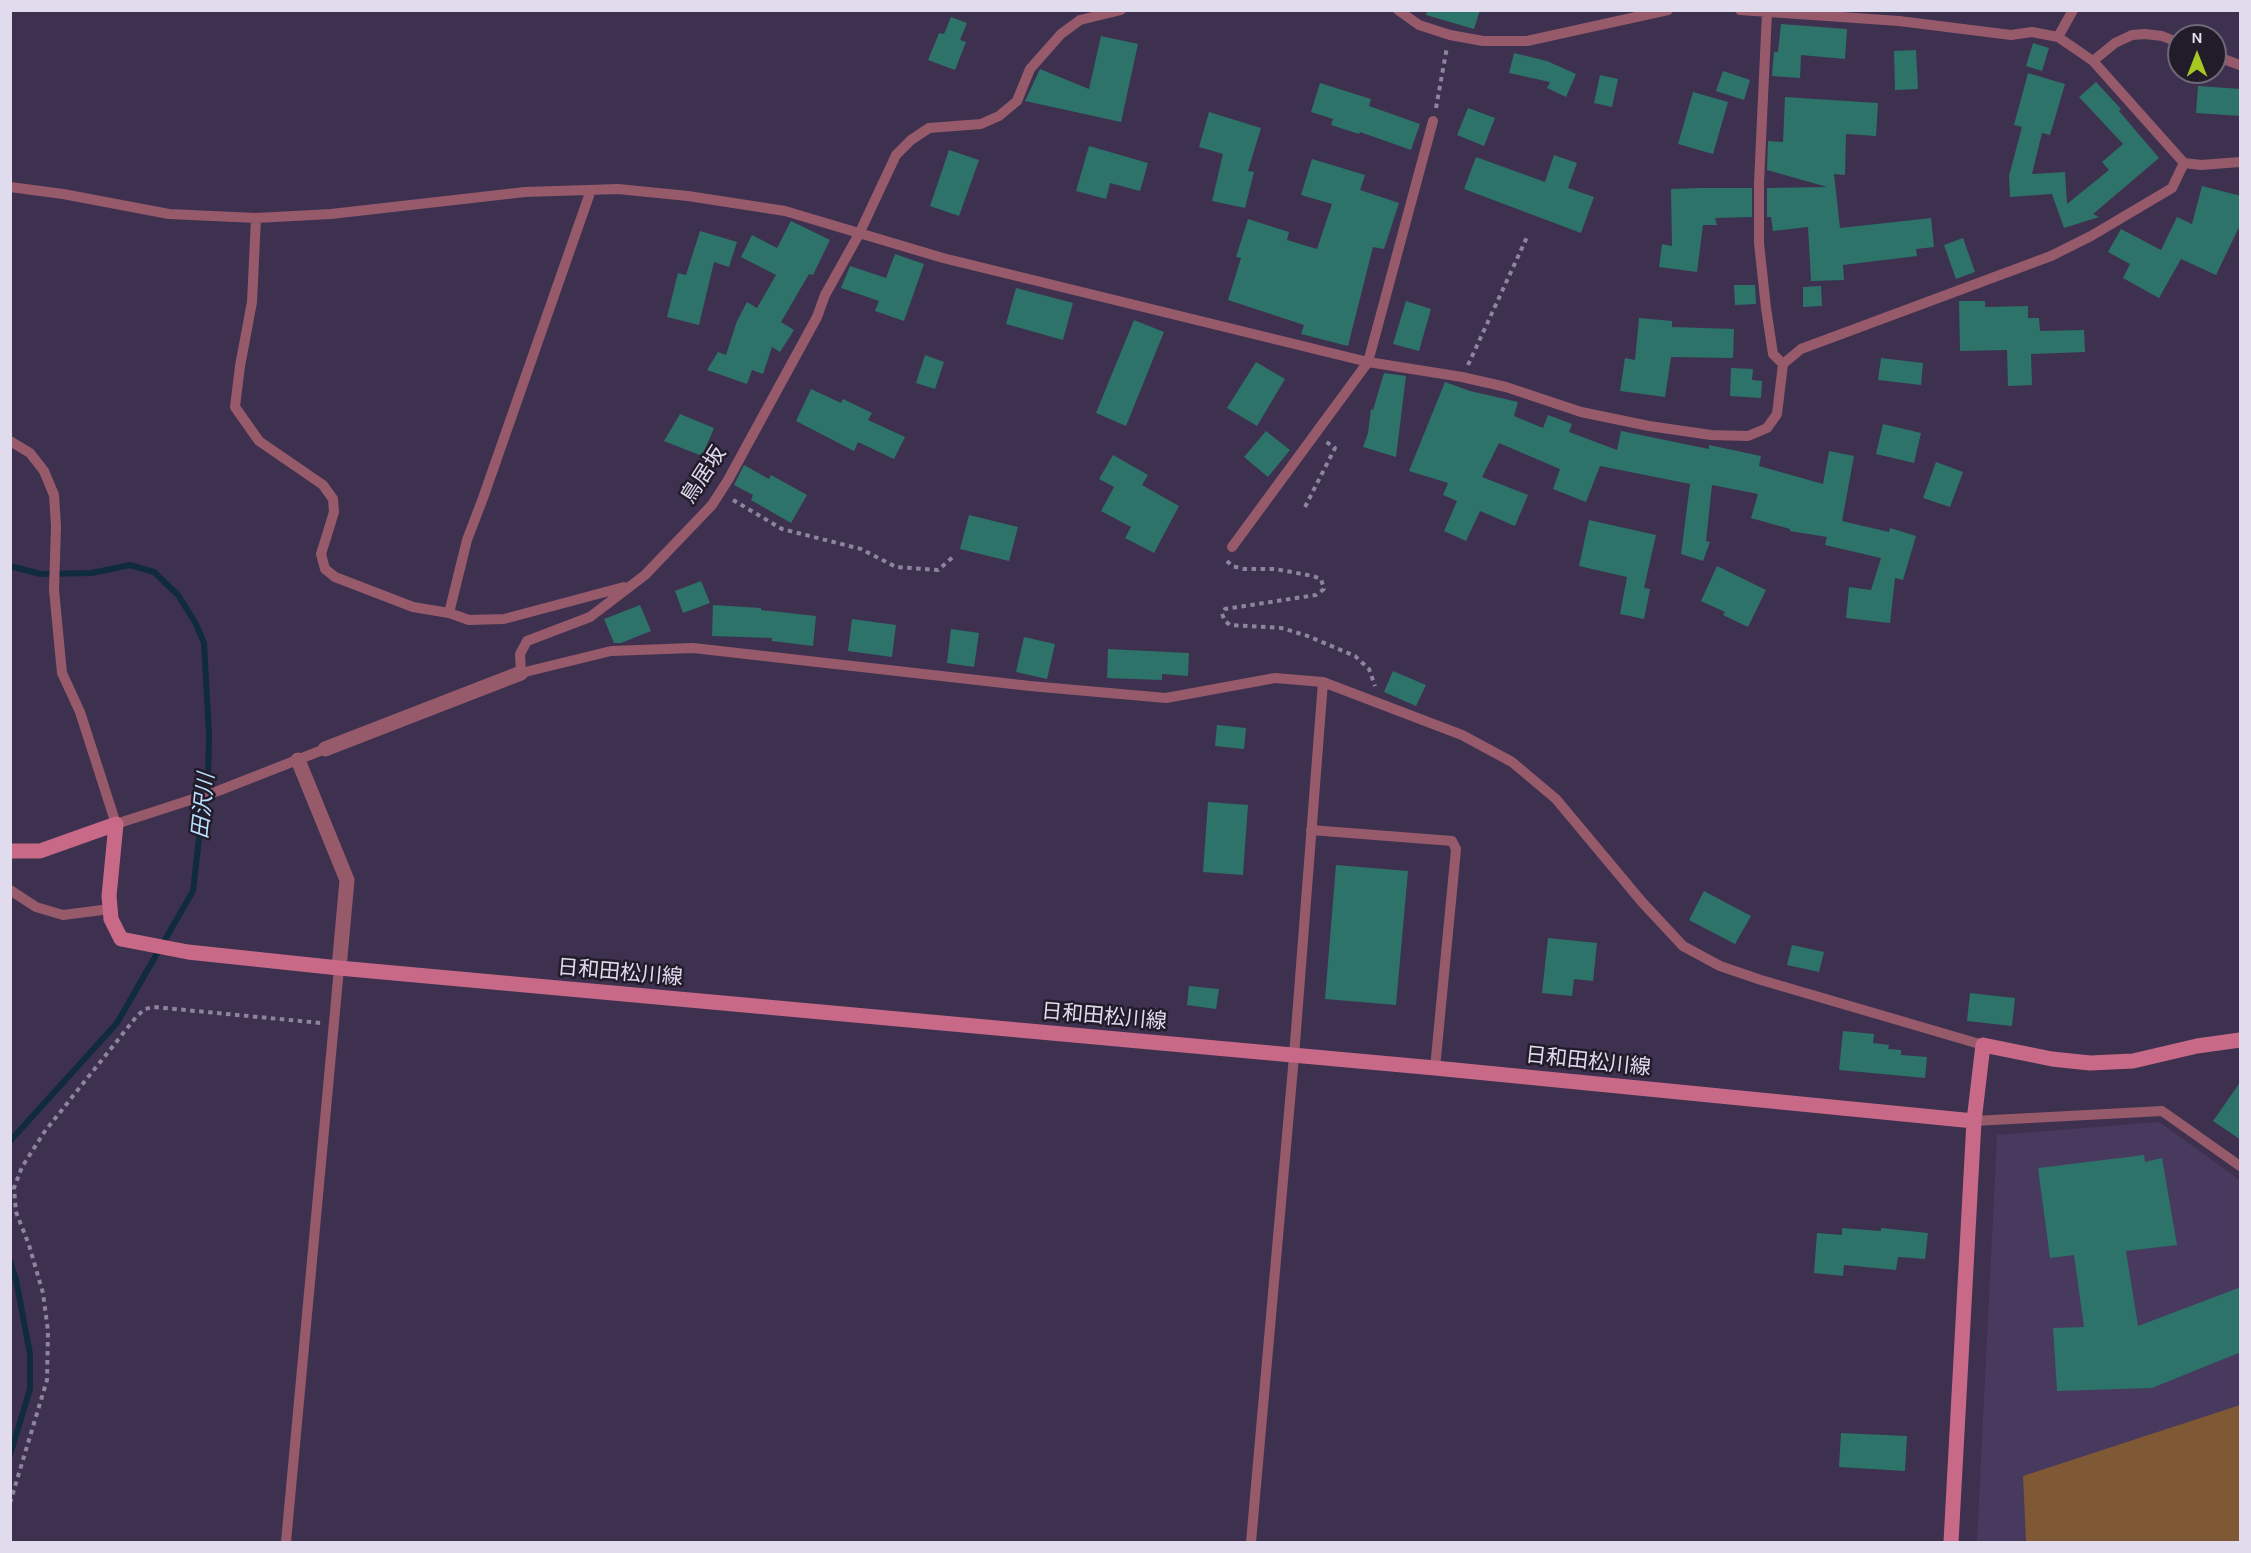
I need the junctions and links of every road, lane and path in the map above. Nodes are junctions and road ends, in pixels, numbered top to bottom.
1 (1121, 10) edge
2 (1398, 10) edge
3 (1668, 10) edge
4 (1740, 10) edge
5 (2073, 10) edge
6 (1767, 12) junction
7 (1450, 35) junction
8 (2058, 37) junction
9 (2167, 38) edge
10 (2093, 61) junction
11 (1433, 121) joint
12 (2241, 162) edge
13 (2184, 164) junction
14 (10, 187) edge
15 (591, 190) junction
16 (256, 218) junction
17 (859, 234) junction
18 (1528, 235) dead end
19 (1368, 362) junction
20 (1783, 364) junction
21 (1462, 377) junction
22 (1315, 434) junction
23 (10, 441) edge
24 (720, 492) junction
25 (1305, 507) dead end
26 (1232, 547) joint
27 (954, 556) dead end
28 (630, 586) junction
29 (449, 614) junction
30 (521, 673) junction
31 (1323, 682) junction
32 (1379, 704) junction
33 (325, 749) joint
34 (298, 760) junction
35 (116, 824) junction
36 (1311, 830) junction
37 (10, 851) edge
38 (10, 890) edge
39 (110, 909) junction
40 (339, 968) junction
41 (334, 1025) junction
42 (2241, 1040) edge
43 (1983, 1045) junction
44 (1294, 1056) junction
45 (1435, 1068) junction
46 (1974, 1121) junction
47 (2241, 1166) edge
48 (10, 1503) edge
49 (286, 1542) edge
50 (1251, 1542) edge
51 (1951, 1542) edge

1 - 17 lane, 鳥居坂
2 - 7 lane
3 - 7 lane
4 - 6 lane
5 - 8 lane
6 - 8 lane
6 - 20 lane
7 - 11 path
8 - 10 lane
9 - 10 lane
10 - 13 lane
11 - 19 lane
12 - 13 lane
13 - 20 lane
14 - 16 lane
15 - 16 lane
15 - 17 lane
15 - 29 lane
16 - 29 lane
17 - 19 lane
17 - 24 lane, 鳥居坂
18 - 21 path
19 - 21 lane
19 - 22 lane
20 - 21 lane
22 - 25 path
22 - 26 lane
23 - 35 lane
24 - 27 path
24 - 28 lane, 鳥居坂
26 - 32 path
28 - 29 lane
28 - 30 lane, 鳥居坂
30 - 31 lane
30 - 33 street
31 - 32 lane
31 - 36 lane
32 - 43 lane
33 - 34 lane
34 - 35 lane
34 - 40 street
35 - 37 main road
35 - 39 main road, 日和田松川線
36 - 44 lane
36 - 45 lane
38 - 39 lane
39 - 40 main road, 日和田松川線
40 - 41 lane
40 - 44 main road, 日和田松川線
41 - 48 path
41 - 49 lane
42 - 43 main road
43 - 46 main road
44 - 45 main road, 日和田松川線
44 - 50 lane
45 - 46 main road, 日和田松川線
46 - 47 lane
46 - 51 main road

